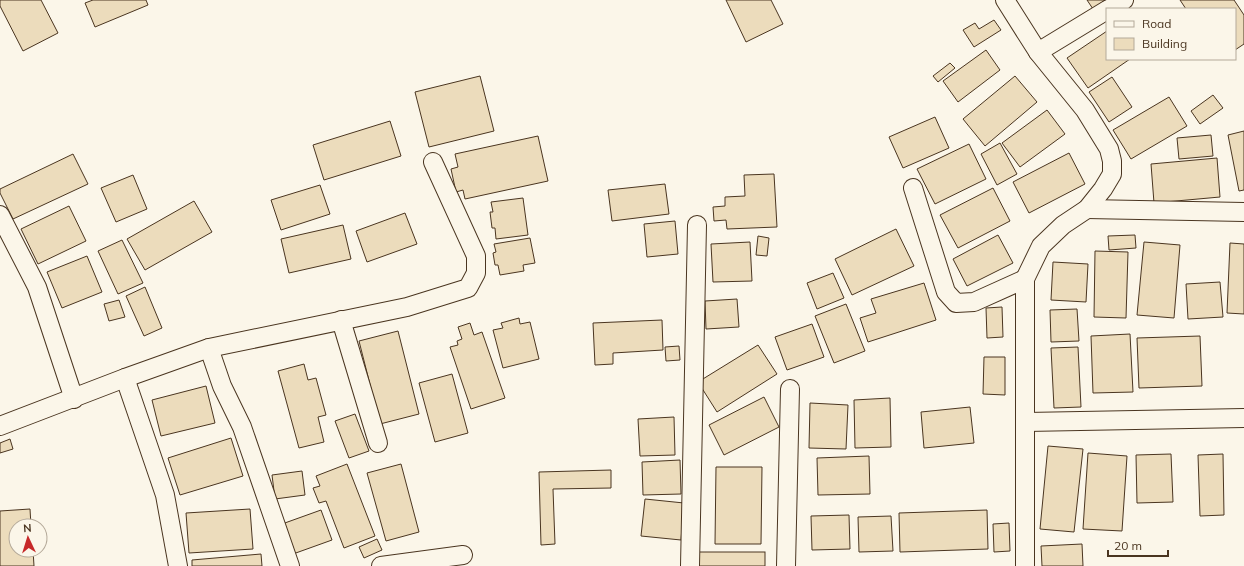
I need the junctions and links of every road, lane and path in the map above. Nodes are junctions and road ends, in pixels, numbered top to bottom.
1 (1005, 0) edge
2 (1124, 0) edge
3 (1111, 8) edge
4 (1106, 11) edge
5 (1038, 52) junction
6 (433, 162) dead end
7 (913, 188) dead end
8 (1087, 209) junction
9 (1244, 212) edge
10 (0, 215) edge
11 (697, 225) dead end
12 (1025, 279) junction
13 (341, 320) junction
14 (209, 348) junction
15 (125, 378) junction
16 (790, 389) dead end
17 (74, 399) junction
18 (1244, 418) edge
19 (1026, 422) junction
20 (0, 426) edge
21 (378, 443) dead end
22 (463, 555) dead end
23 (178, 566) edge
24 (290, 566) edge
25 (381, 566) edge
26 (690, 566) edge
27 (786, 566) edge
28 (1025, 566) edge

1 - 5 street
2 - 3 street
4 - 5 street
5 - 8 street
6 - 13 street
7 - 12 street
8 - 9 street
8 - 12 street
10 - 17 street
11 - 26 street
12 - 19 street
13 - 14 street
13 - 21 street
14 - 15 street
14 - 24 street
15 - 17 street
15 - 23 street
16 - 27 street
17 - 20 street
18 - 19 street
19 - 28 street
22 - 25 street

